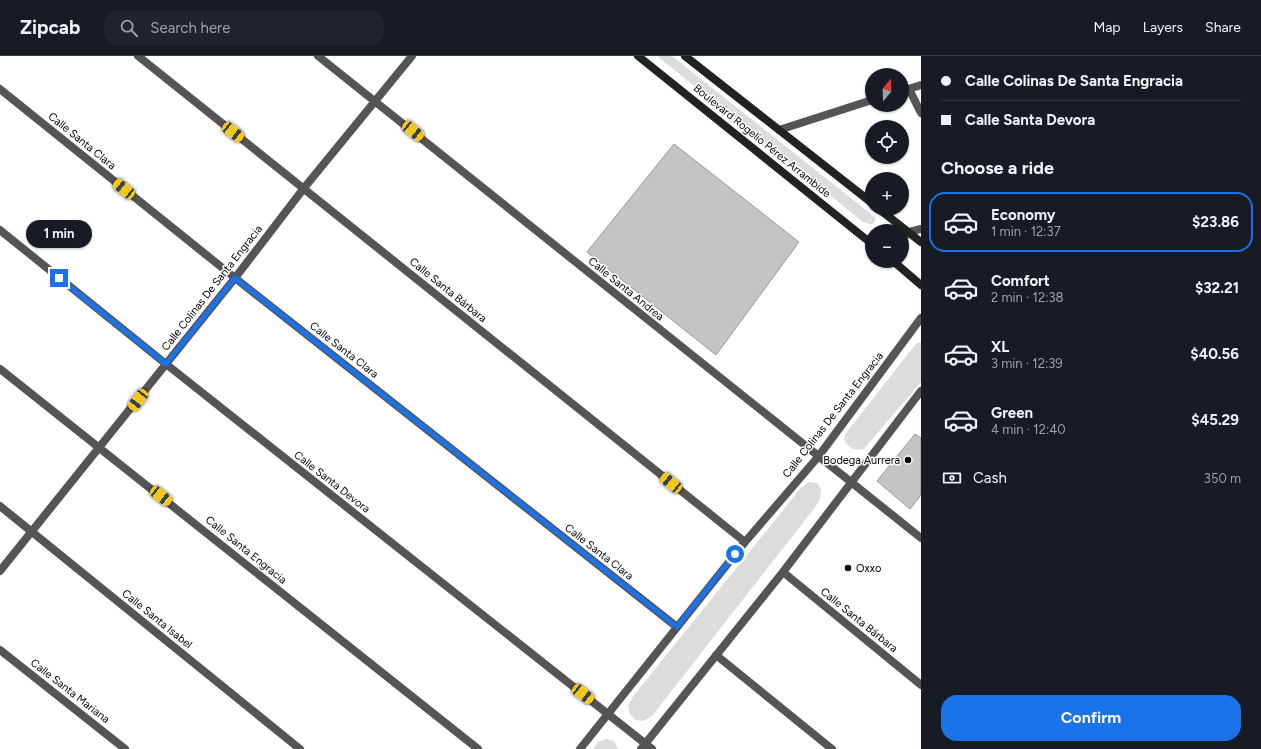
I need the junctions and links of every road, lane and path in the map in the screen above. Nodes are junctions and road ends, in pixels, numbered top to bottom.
1 (138, 56) edge
2 (318, 56) edge
3 (412, 56) edge
4 (638, 56) edge
5 (685, 56) edge
6 (921, 85) edge
7 (0, 89) edge
8 (909, 89) edge
9 (909, 96) edge
10 (376, 101) junction
11 (865, 102) edge
12 (921, 113) edge
13 (779, 130) junction
14 (304, 188) junction
15 (865, 198) edge
16 (888, 216) edge
17 (899, 224) edge
18 (921, 229) edge
19 (0, 230) edge
20 (909, 232) joint
21 (865, 238) edge
22 (921, 242) edge
23 (901, 268) edge
24 (235, 278) junction
25 (921, 285) edge
26 (921, 318) edge
27 (166, 364) junction
28 (0, 369) edge
29 (921, 391) edge
30 (100, 447) junction
31 (818, 457) junction
32 (851, 483) junction
33 (0, 506) edge
34 (31, 531) junction
35 (921, 538) edge
36 (745, 542) junction
37 (0, 571) edge
38 (783, 572) junction
39 (677, 627) junction
40 (0, 650) edge
41 (716, 655) junction
42 (921, 685) edge
43 (608, 714) junction
44 (643, 746) edge
45 (126, 749) edge
46 (300, 749) edge
47 (478, 749) edge
48 (580, 749) edge
49 (652, 749) edge
50 (832, 749) edge

1 - 14 street, Calle Santa Bárbara
2 - 10 street, Calle Santa Andrea
3 - 10 street, Calle Colinas De Santa Engracia
4 - 21 main road, Boulevard Rogelio Pérez Arrambide
5 - 13 main road, Boulevard Rogelio Pérez Arrambide
6 - 8 street
7 - 24 street, Calle Santa Clara
9 - 12 street
10 - 14 street, Calle Colinas De Santa Engracia
10 - 31 street, Calle Santa Andrea
11 - 13 street
13 - 15 main road, Boulevard Rogelio Pérez Arrambide
14 - 24 street, Calle Colinas De Santa Engracia
14 - 36 street, Calle Santa Bárbara
16 - 17 main road
18 - 20 street
19 - 27 street, Calle Santa Devora
20 - 22 main road
23 - 25 main road
24 - 27 street, Calle Colinas De Santa Engracia
24 - 39 street, Calle Santa Clara
26 - 31 street, Calle Colinas De Santa Engracia
27 - 30 street, Calle Colinas De Santa Engracia
27 - 43 street, Calle Santa Devora
28 - 30 street, Calle Santa Engracia
29 - 32 street
30 - 34 street, Calle Colinas De Santa Engracia
30 - 47 street, Calle Santa Engracia
31 - 32 street, Calle Santa Andrea
31 - 36 street, Calle Colinas De Santa Engracia
32 - 35 street, Calle Santa Andrea
32 - 38 street
33 - 34 street, Calle Santa Isabel
34 - 37 street, Calle Colinas De Santa Engracia
34 - 46 street, Calle Santa Isabel
36 - 39 street, Calle Colinas De Santa Engracia
38 - 41 street
38 - 42 street, Calle Santa Bárbara
39 - 43 street, Calle Colinas De Santa Engracia
40 - 45 street, Calle Santa Mariana
41 - 44 street
41 - 50 street
43 - 44 street, Calle Santa Devora
43 - 48 street, Calle Colinas De Santa Engracia
44 - 49 street, Calle Santa Devora

